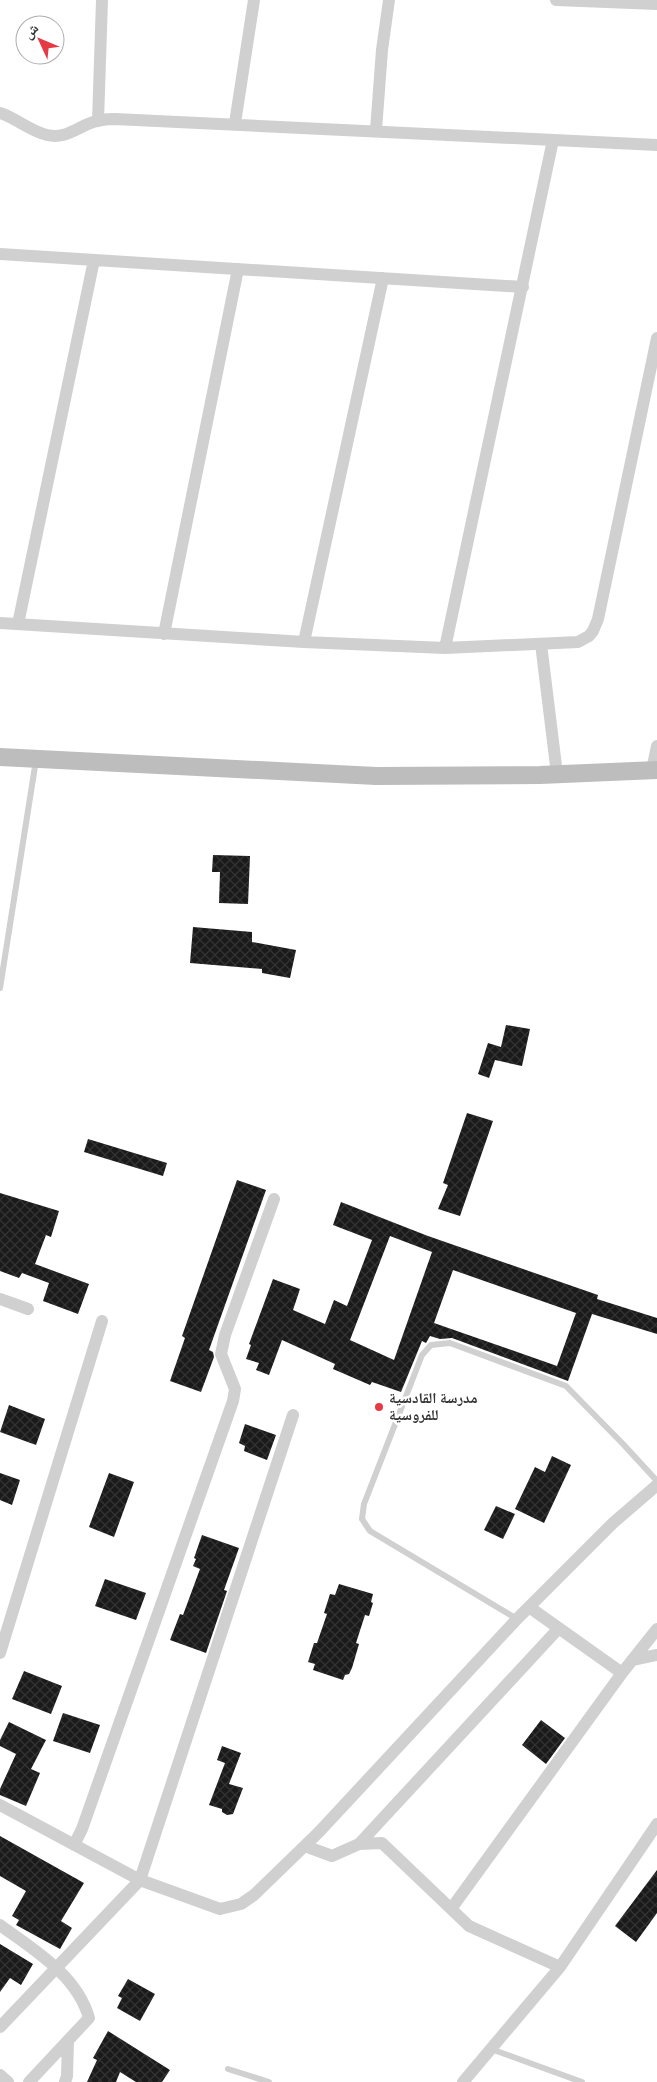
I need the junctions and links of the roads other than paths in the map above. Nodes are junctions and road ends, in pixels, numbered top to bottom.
1 (102, 0) edge
2 (254, 0) edge
3 (389, 0) edge
4 (556, 0) edge
5 (657, 4) edge
6 (0, 113) edge
7 (98, 121) junction
8 (234, 123) junction
9 (376, 130) junction
10 (553, 140) junction
11 (657, 145) edge
12 (0, 254) edge
13 (94, 260) junction
14 (238, 269) junction
15 (383, 278) junction
16 (523, 288) junction
17 (657, 338) edge
18 (0, 623) edge
19 (18, 624) junction
20 (164, 634) junction
21 (304, 642) junction
22 (541, 644) junction
23 (445, 648) junction
24 (657, 746) edge
25 (0, 757) edge
26 (36, 759) junction
27 (655, 770) edge
28 (557, 774) junction
29 (0, 988) edge
30 (274, 1198) dead end
31 (0, 1299) edge
32 (28, 1309) dead end
33 (102, 1321) dead end
34 (293, 1415) dead end
35 (657, 1481) edge
36 (657, 1485) edge
37 (529, 1607) junction
38 (517, 1619) junction
39 (559, 1628) junction
40 (657, 1629) edge
41 (0, 1653) edge
42 (657, 1656) edge
43 (632, 1660) junction
44 (622, 1673) junction
45 (0, 1805) edge
46 (657, 1824) edge
47 (358, 1844) junction
48 (74, 1845) junction
49 (305, 1846) junction
50 (140, 1880) junction
51 (451, 1910) junction
52 (0, 1926) edge
53 (58, 1967) junction
54 (560, 1967) junction
55 (0, 2027) edge
56 (68, 2040) junction
57 (490, 2049) junction
58 (228, 2069) dead end
59 (0, 2075) edge
60 (8, 2082) edge
61 (29, 2082) edge
62 (65, 2082) edge
63 (269, 2082) edge
64 (463, 2082) edge
65 (582, 2082) edge

1 - 7 street
2 - 8 street
3 - 9 street
4 - 5 street
6 - 7 street
7 - 8 street
8 - 9 street
9 - 10 street
10 - 11 street
10 - 16 street
12 - 13 street
13 - 14 street
13 - 19 street
14 - 15 street
14 - 20 street
15 - 16 street
15 - 21 street
16 - 23 street
17 - 22 street
18 - 19 street
19 - 20 street
20 - 21 street
21 - 23 street
22 - 23 street
22 - 28 street
24 - 27 street
25 - 26 street
26 - 28 street
26 - 29 lane
27 - 28 street
30 - 48 street
31 - 32 street
33 - 41 street
34 - 50 street
35 - 38 lane
36 - 37 street
37 - 38 street
37 - 39 street
38 - 49 street
39 - 44 street
39 - 47 street
40 - 43 street
42 - 43 street
43 - 44 street
44 - 51 street
45 - 48 street
46 - 54 street
47 - 49 street
47 - 51 street
48 - 50 street
49 - 50 street
50 - 53 street
51 - 54 street
52 - 53 street
53 - 55 street
53 - 56 street
54 - 57 street
56 - 61 street
56 - 62 street
57 - 64 street
57 - 65 lane
58 - 63 lane
59 - 60 street

